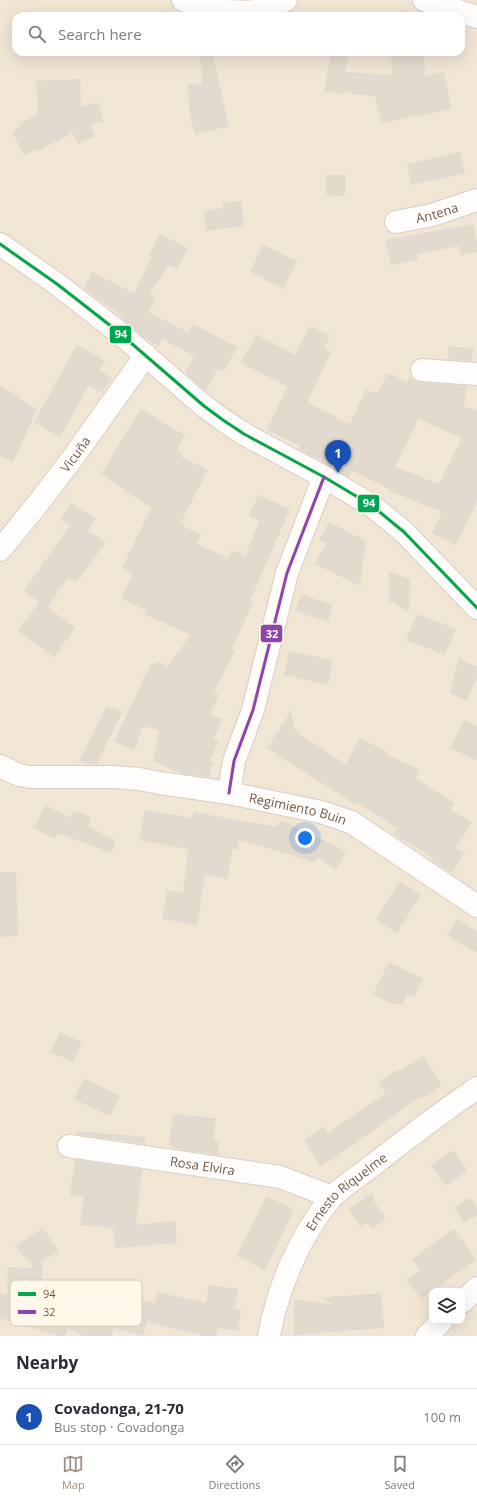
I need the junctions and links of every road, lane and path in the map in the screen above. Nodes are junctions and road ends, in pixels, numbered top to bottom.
1 (183, 0) edge
2 (286, 0) edge
3 (424, 0) edge
4 (461, 12) edge
5 (465, 13) edge
6 (477, 17) edge
7 (477, 200) edge
8 (396, 222) dead end
9 (0, 244) edge
10 (146, 355) junction
11 (422, 370) dead end
12 (477, 374) edge
13 (324, 477) junction
14 (0, 550) edge
15 (477, 608) edge
16 (0, 766) edge
17 (229, 793) junction
18 (475, 900) edge
19 (477, 1088) edge
20 (69, 1146) dead end
21 (332, 1197) junction
22 (477, 1288) edge
23 (465, 1299) edge
24 (439, 1324) edge
25 (269, 1336) edge
26 (427, 1336) edge

1 - 2 street
3 - 4 street
5 - 6 street
7 - 8 street, Antena
9 - 10 street
10 - 13 street
10 - 14 street, Vicuña
11 - 12 street
13 - 15 street
13 - 17 street
16 - 17 street, Regimiento Buin
17 - 18 street, Regimiento Buin
19 - 21 street, Ernesto Riquelme
20 - 21 street, Rosa Elvira
21 - 25 street, Ernesto Riquelme
22 - 23 street
24 - 26 street

